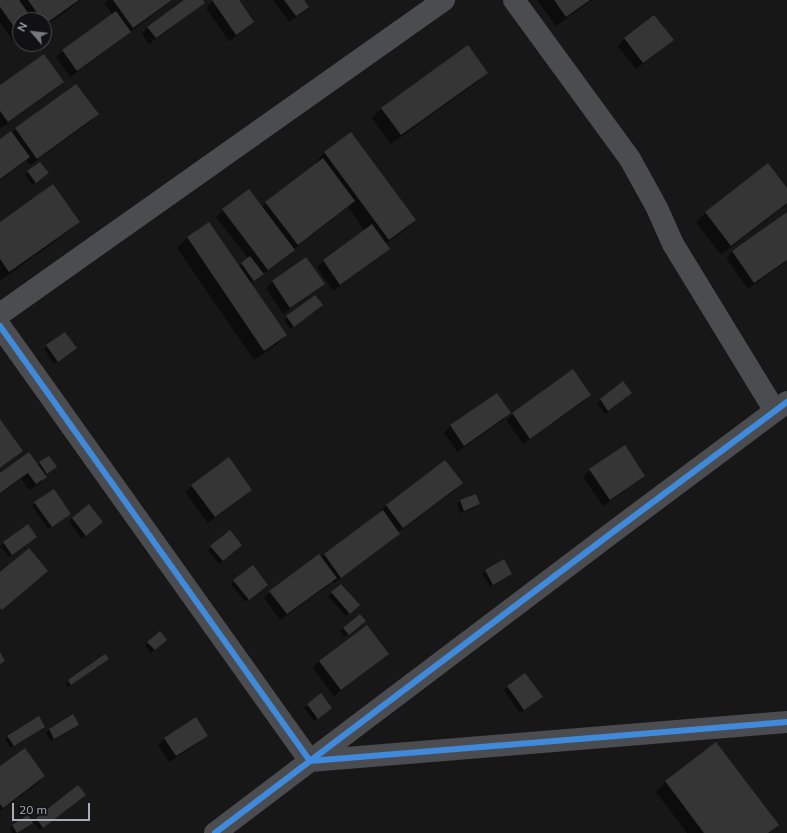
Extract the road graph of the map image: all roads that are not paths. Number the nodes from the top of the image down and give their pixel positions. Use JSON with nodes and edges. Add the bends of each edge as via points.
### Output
{"nodes":[{"id":1,"x":444,"y":0,"type":"edge"},
{"id":2,"x":514,"y":0,"type":"edge"},
{"id":3,"x":0,"y":314,"type":"edge"},
{"id":4,"x":0,"y":326,"type":"edge"},
{"id":5,"x":781,"y":406,"type":"edge"},
{"id":6,"x":787,"y":722,"type":"edge"},
{"id":7,"x":310,"y":761,"type":"junction"},
{"id":8,"x":215,"y":833,"type":"edge"}],
"edges":[{"from":1,"to":3,"type":"street"},
{"from":2,"to":5,"type":"street","via":[[630,159],[657,208],[672,244]]},
{"from":4,"to":7,"type":"street"},
{"from":5,"to":7,"type":"street"},
{"from":6,"to":7,"type":"street"},
{"from":7,"to":8,"type":"street"}]}
